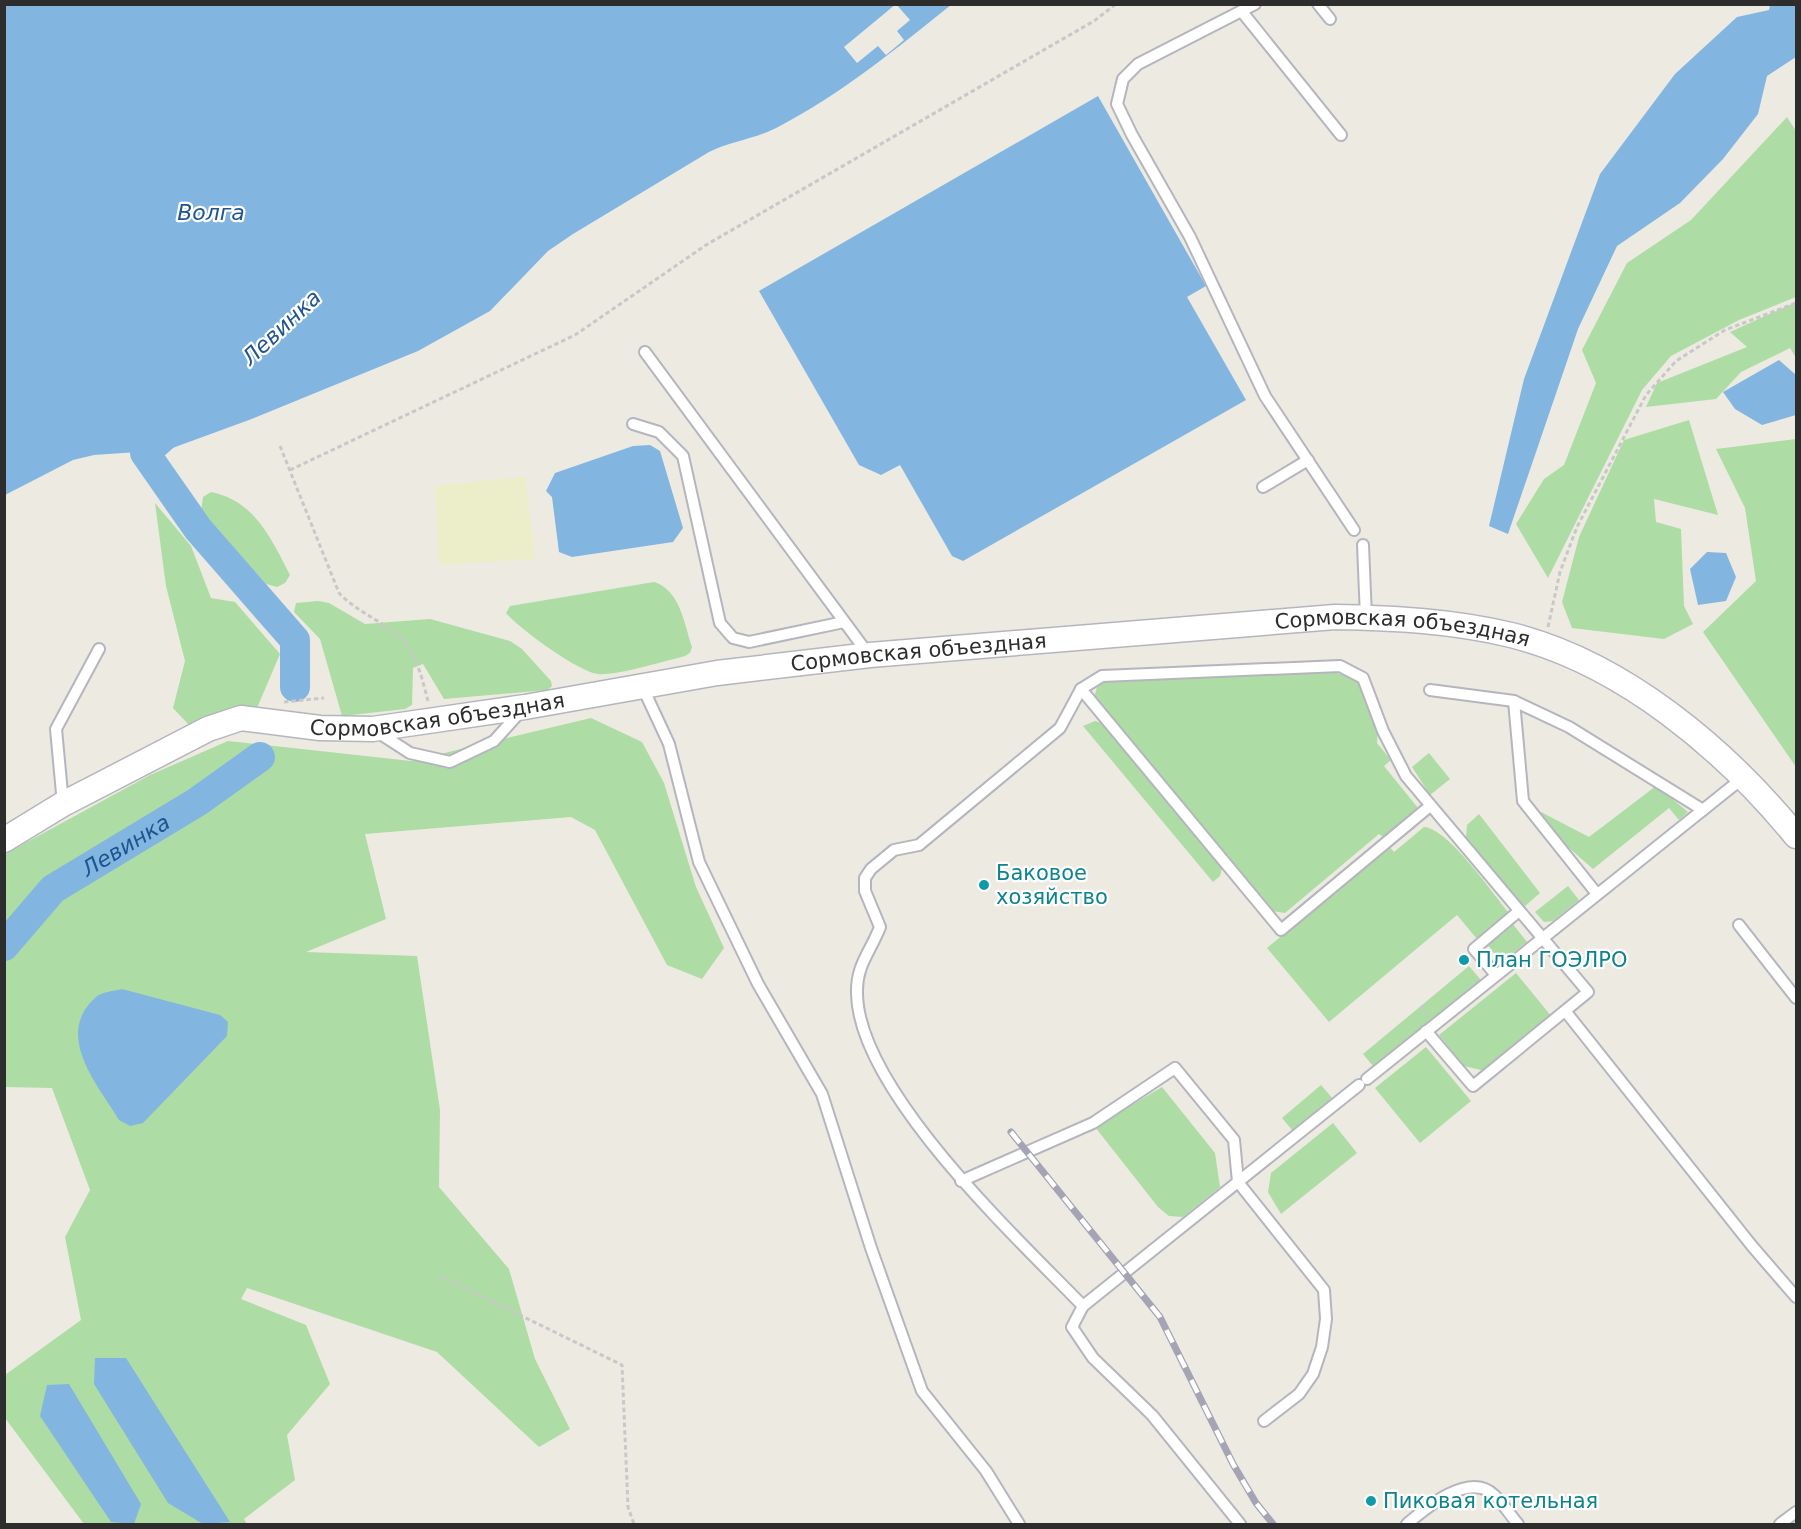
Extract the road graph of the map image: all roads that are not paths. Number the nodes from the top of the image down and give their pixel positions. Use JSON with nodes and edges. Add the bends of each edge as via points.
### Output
{"nodes":[{"id":1,"x":1255,"y":4,"type":"edge"},
{"id":2,"x":1317,"y":4,"type":"edge"},
{"id":3,"x":1243,"y":13,"type":"junction"},
{"id":4,"x":1330,"y":19,"type":"dead end"},
{"id":5,"x":1341,"y":135,"type":"dead end"},
{"id":6,"x":645,"y":352,"type":"dead end"},
{"id":7,"x":633,"y":424,"type":"dead end"},
{"id":8,"x":1308,"y":460,"type":"junction"},
{"id":9,"x":1263,"y":487,"type":"dead end"},
{"id":10,"x":1354,"y":530,"type":"dead end"},
{"id":11,"x":1363,"y":545,"type":"dead end"},
{"id":12,"x":1366,"y":617,"type":"junction"},
{"id":13,"x":844,"y":622,"type":"junction"},
{"id":14,"x":99,"y":650,"type":"dead end"},
{"id":15,"x":870,"y":655,"type":"junction"},
{"id":16,"x":642,"y":685,"type":"junction"},
{"id":17,"x":1081,"y":689,"type":"junction"},
{"id":18,"x":1430,"y":690,"type":"dead end"},
{"id":19,"x":1514,"y":701,"type":"junction"},
{"id":20,"x":525,"y":707,"type":"junction"},
{"id":21,"x":373,"y":729,"type":"junction"},
{"id":22,"x":1744,"y":777,"type":"junction"},
{"id":23,"x":63,"y":804,"type":"junction"},
{"id":24,"x":1430,"y":806,"type":"junction"},
{"id":25,"x":1703,"y":810,"type":"junction"},
{"id":26,"x":1797,"y":836,"type":"edge"},
{"id":27,"x":4,"y":840,"type":"edge"},
{"id":28,"x":1597,"y":894,"type":"junction"},
{"id":29,"x":1519,"y":911,"type":"junction"},
{"id":30,"x":1739,"y":925,"type":"dead end"},
{"id":31,"x":1542,"y":938,"type":"junction"},
{"id":32,"x":1496,"y":975,"type":"junction"},
{"id":33,"x":1797,"y":998,"type":"edge"},
{"id":34,"x":1566,"y":1012,"type":"junction"},
{"id":35,"x":1426,"y":1031,"type":"junction"},
{"id":36,"x":961,"y":1180,"type":"junction"},
{"id":37,"x":1238,"y":1182,"type":"junction"},
{"id":38,"x":1797,"y":1297,"type":"edge"},
{"id":39,"x":1083,"y":1306,"type":"junction"},
{"id":40,"x":1264,"y":1421,"type":"dead end"},
{"id":41,"x":1797,"y":1512,"type":"edge"},
{"id":42,"x":1019,"y":1524,"type":"edge"},
{"id":43,"x":1240,"y":1524,"type":"edge"},
{"id":44,"x":1407,"y":1524,"type":"edge"},
{"id":45,"x":1518,"y":1524,"type":"edge"},
{"id":46,"x":1780,"y":1524,"type":"edge"}],
"edges":[{"from":1,"to":3,"type":"lane"},
{"from":2,"to":4,"type":"lane"},
{"from":3,"to":5,"type":"lane"},
{"from":3,"to":8,"type":"lane","via":[[1138,64],[1123,79],[1117,104],[1190,237],[1265,396]]},
{"from":6,"to":13,"type":"lane"},
{"from":7,"to":13,"type":"lane","via":[[659,432],[683,456],[720,623],[733,638],[749,642]]},
{"from":8,"to":9,"type":"lane"},
{"from":8,"to":10,"type":"lane"},
{"from":11,"to":12,"type":"lane"},
{"from":12,"to":15,"type":"street","name":"Сормовская объездная","via":[[1335,616]]},
{"from":12,"to":22,"type":"street","name":"Сормовская объездная","via":[[1456,625],[1512,636],[1575,658],[1678,720]]},
{"from":13,"to":15,"type":"lane"},
{"from":14,"to":23,"type":"lane","via":[[56,729]]},
{"from":15,"to":16,"type":"street","name":"Сормовская объездная"},
{"from":16,"to":20,"type":"street","name":"Сормовская объездная"},
{"from":16,"to":42,"type":"lane","via":[[669,744],[699,862],[758,984],[822,1094],[922,1391],[986,1471]]},
{"from":17,"to":24,"type":"lane","via":[[1102,676],[1340,666],[1364,678],[1383,731],[1406,776]]},
{"from":17,"to":24,"type":"lane","via":[[1281,930]]},
{"from":17,"to":36,"type":"lane","via":[[1060,728],[919,845],[894,850],[865,878],[865,891],[880,927],[860,965],[857,994],[861,1022],[872,1052],[903,1103]]},
{"from":18,"to":19,"type":"lane"},
{"from":19,"to":25,"type":"lane","via":[[1569,727]]},
{"from":19,"to":28,"type":"lane","via":[[1523,801]]},
{"from":20,"to":21,"type":"street","name":"Сормовская объездная"},
{"from":20,"to":21,"type":"lane","via":[[494,741],[450,762],[410,753]]},
{"from":21,"to":23,"type":"street","name":"Сормовская объездная","via":[[320,728],[241,718],[208,729]]},
{"from":22,"to":25,"type":"lane"},
{"from":22,"to":26,"type":"street","name":"Сормовская объездная"},
{"from":23,"to":27,"type":"street","name":"Сормовская объездная"},
{"from":24,"to":29,"type":"lane"},
{"from":25,"to":28,"type":"lane"},
{"from":28,"to":31,"type":"lane"},
{"from":29,"to":31,"type":"lane"},
{"from":29,"to":32,"type":"lane","via":[[1474,949]]},
{"from":30,"to":33,"type":"lane"},
{"from":31,"to":32,"type":"lane"},
{"from":31,"to":34,"type":"lane","via":[[1587,992]]},
{"from":32,"to":35,"type":"lane"},
{"from":34,"to":35,"type":"lane","via":[[1473,1086]]},
{"from":34,"to":38,"type":"lane"},
{"from":35,"to":37,"type":"lane"},
{"from":36,"to":37,"type":"lane","via":[[1093,1123],[1175,1068],[1234,1140]]},
{"from":36,"to":39,"type":"lane"},
{"from":37,"to":39,"type":"lane"},
{"from":37,"to":40,"type":"lane","via":[[1324,1290],[1326,1319],[1313,1374],[1299,1394]]},
{"from":39,"to":43,"type":"lane","via":[[1072,1327],[1093,1358],[1152,1414]]},
{"from":41,"to":46,"type":"lane"},
{"from":44,"to":45,"type":"lane","via":[[1438,1498],[1481,1488],[1493,1494]]}]}
